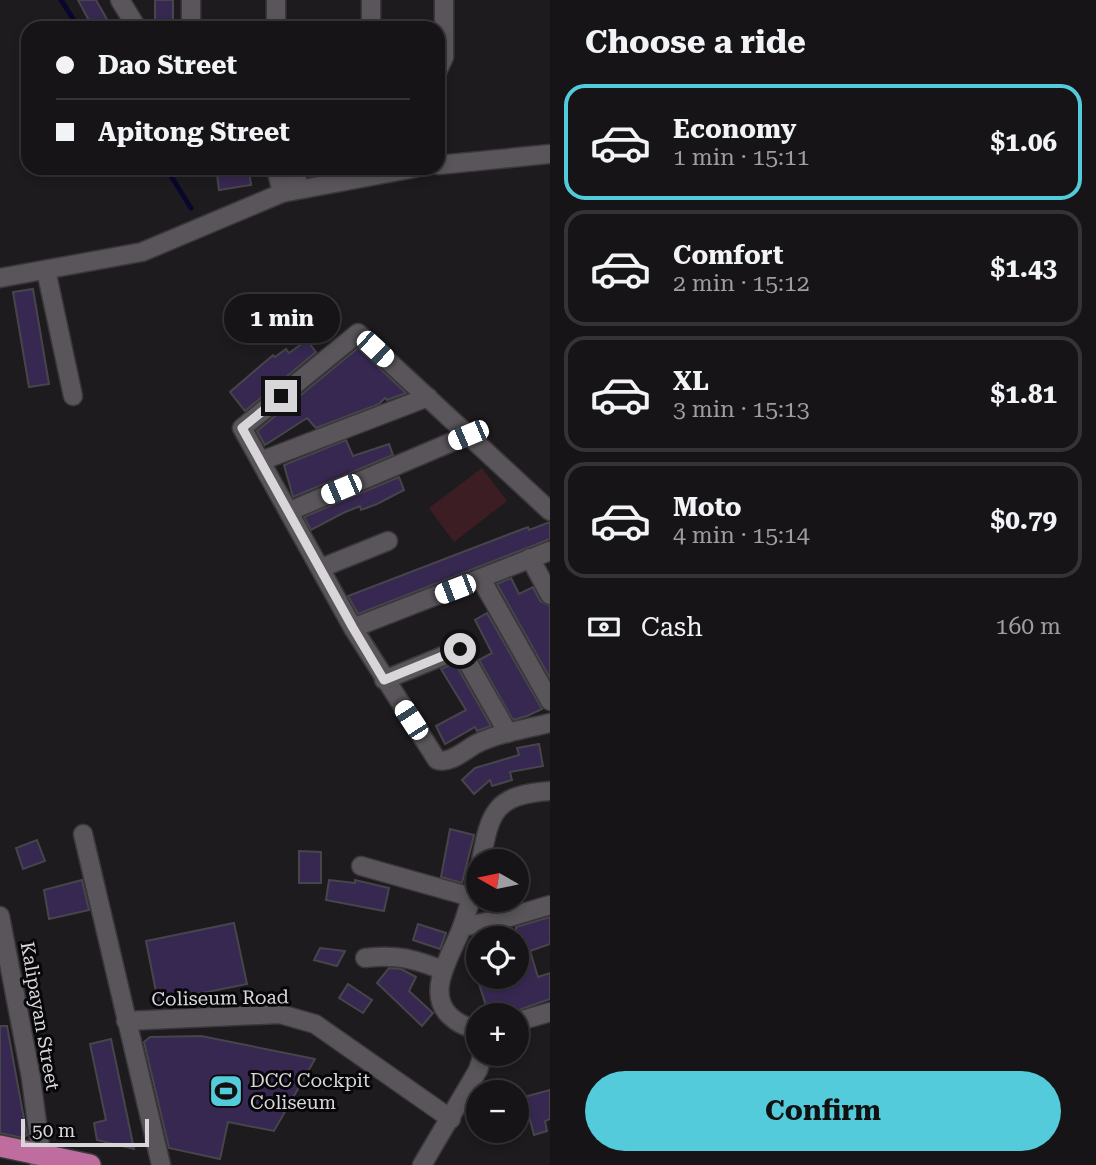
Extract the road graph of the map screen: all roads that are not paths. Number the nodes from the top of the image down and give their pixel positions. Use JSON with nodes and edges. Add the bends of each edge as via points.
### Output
{"nodes":[{"id":1,"x":120,"y":0,"type":"edge"},
{"id":2,"x":191,"y":0,"type":"edge"},
{"id":3,"x":276,"y":0,"type":"edge"},
{"id":4,"x":371,"y":0,"type":"edge"},
{"id":5,"x":443,"y":0,"type":"edge"},
{"id":6,"x":133,"y":21,"type":"edge"},
{"id":7,"x":191,"y":21,"type":"edge"},
{"id":8,"x":276,"y":21,"type":"edge"},
{"id":9,"x":371,"y":21,"type":"edge"},
{"id":10,"x":443,"y":21,"type":"edge"},
{"id":11,"x":550,"y":154,"type":"edge"},
{"id":12,"x":445,"y":164,"type":"edge"},
{"id":13,"x":280,"y":175,"type":"edge"},
{"id":14,"x":293,"y":175,"type":"edge"},
{"id":15,"x":377,"y":175,"type":"edge"},
{"id":16,"x":290,"y":191,"type":"junction"},
{"id":17,"x":46,"y":270,"type":"junction"},
{"id":18,"x":0,"y":278,"type":"edge"},
{"id":19,"x":73,"y":396,"type":"dead end"},
{"id":20,"x":428,"y":397,"type":"junction"},
{"id":21,"x":468,"y":435,"type":"junction"},
{"id":22,"x":261,"y":461,"type":"junction"},
{"id":23,"x":290,"y":511,"type":"junction"},
{"id":24,"x":550,"y":511,"type":"edge"},
{"id":25,"x":388,"y":541,"type":"dead end"},
{"id":26,"x":550,"y":551,"type":"edge"},
{"id":27,"x":530,"y":558,"type":"junction"},
{"id":28,"x":321,"y":568,"type":"junction"},
{"id":29,"x":481,"y":579,"type":"junction"},
{"id":30,"x":550,"y":595,"type":"edge"},
{"id":31,"x":353,"y":628,"type":"junction"},
{"id":32,"x":384,"y":680,"type":"junction"},
{"id":33,"x":550,"y":701,"type":"edge"},
{"id":34,"x":550,"y":723,"type":"edge"},
{"id":35,"x":508,"y":733,"type":"junction"},
{"id":36,"x":550,"y":791,"type":"edge"},
{"id":37,"x":83,"y":834,"type":"dead end"},
{"id":38,"x":483,"y":849,"type":"edge"},
{"id":39,"x":361,"y":866,"type":"dead end"},
{"id":40,"x":466,"y":896,"type":"edge"},
{"id":41,"x":550,"y":905,"type":"edge"},
{"id":42,"x":467,"y":912,"type":"edge"},
{"id":43,"x":0,"y":916,"type":"edge"},
{"id":44,"x":463,"y":927,"type":"junction"},
{"id":45,"x":365,"y":958,"type":"dead end"},
{"id":46,"x":443,"y":970,"type":"junction"},
{"id":47,"x":550,"y":1012,"type":"edge"},
{"id":48,"x":529,"y":1018,"type":"edge"},
{"id":49,"x":126,"y":1021,"type":"junction"},
{"id":50,"x":466,"y":1025,"type":"edge"},
{"id":51,"x":479,"y":1066,"type":"edge"},
{"id":52,"x":451,"y":1119,"type":"junction"},
{"id":53,"x":0,"y":1146,"type":"edge"},
{"id":54,"x":39,"y":1160,"type":"edge"},
{"id":55,"x":90,"y":1165,"type":"edge"},
{"id":56,"x":161,"y":1165,"type":"edge"},
{"id":57,"x":422,"y":1165,"type":"edge"}],
"edges":[{"from":1,"to":6,"type":"street"},
{"from":2,"to":7,"type":"street"},
{"from":3,"to":8,"type":"street"},
{"from":4,"to":9,"type":"street"},
{"from":5,"to":10,"type":"street"},
{"from":11,"to":12,"type":"street"},
{"from":13,"to":16,"type":"street"},
{"from":14,"to":16,"type":"street"},
{"from":15,"to":16,"type":"street"},
{"from":16,"to":17,"type":"street","via":[[142,251]]},
{"from":17,"to":18,"type":"street"},
{"from":17,"to":19,"type":"street"},
{"from":20,"to":21,"type":"street"},
{"from":20,"to":22,"type":"street"},
{"from":20,"to":22,"type":"street","via":[[358,332],[242,428]]},
{"from":21,"to":23,"type":"street"},
{"from":21,"to":24,"type":"street"},
{"from":22,"to":23,"type":"street"},
{"from":23,"to":28,"type":"street"},
{"from":25,"to":28,"type":"street"},
{"from":26,"to":27,"type":"street"},
{"from":27,"to":29,"type":"street"},
{"from":27,"to":30,"type":"street"},
{"from":28,"to":31,"type":"street"},
{"from":29,"to":31,"type":"street"},
{"from":29,"to":33,"type":"street"},
{"from":31,"to":32,"type":"street"},
{"from":32,"to":35,"type":"street","via":[[436,760],[449,760]]},
{"from":32,"to":35,"type":"street","via":[[460,649]]},
{"from":34,"to":35,"type":"street"},
{"from":36,"to":38,"type":"street","via":[[512,799],[495,810]]},
{"from":37,"to":49,"type":"street"},
{"from":39,"to":40,"type":"street"},
{"from":41,"to":44,"type":"street"},
{"from":42,"to":44,"type":"street"},
{"from":43,"to":54,"type":"street","name":"Kalipayan Street","via":[[31,1078]]},
{"from":44,"to":46,"type":"street"},
{"from":45,"to":46,"type":"street","via":[[406,957]]},
{"from":46,"to":50,"type":"street","via":[[440,994],[445,1011]]},
{"from":47,"to":48,"type":"street"},
{"from":49,"to":52,"type":"street","name":"Coliseum Road","via":[[297,1017],[315,1024]]},
{"from":49,"to":56,"type":"street"},
{"from":51,"to":52,"type":"street"},
{"from":52,"to":57,"type":"street"},
{"from":53,"to":54,"type":"highway"},
{"from":54,"to":55,"type":"highway"}]}
